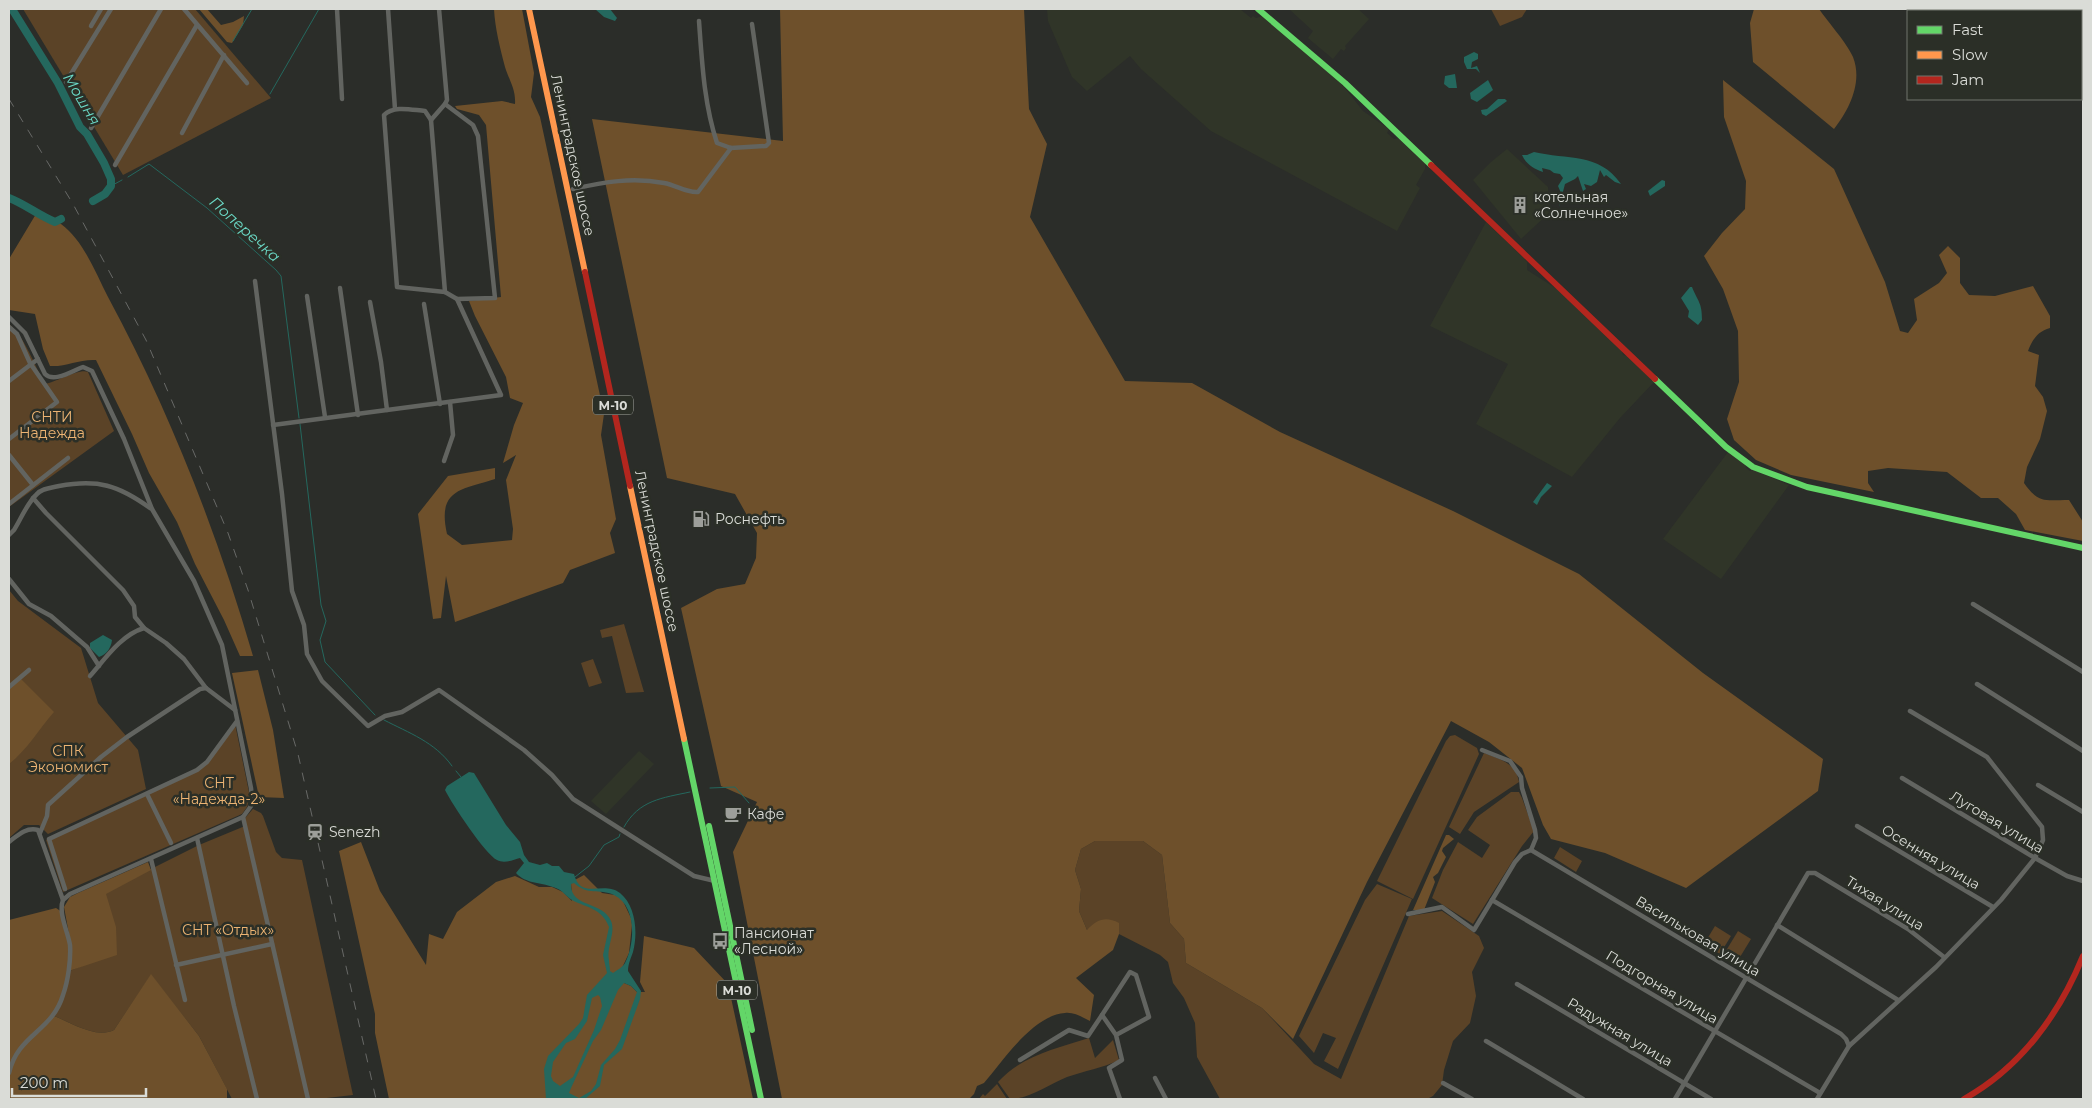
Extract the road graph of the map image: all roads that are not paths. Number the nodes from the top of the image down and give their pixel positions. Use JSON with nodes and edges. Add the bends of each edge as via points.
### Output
{"nodes":[{"id":1,"x":101,"y":9,"type":"edge"},
{"id":2,"x":111,"y":9,"type":"edge"},
{"id":3,"x":161,"y":9,"type":"edge"},
{"id":4,"x":184,"y":9,"type":"edge"},
{"id":5,"x":337,"y":9,"type":"edge"},
{"id":6,"x":388,"y":9,"type":"edge"},
{"id":7,"x":439,"y":9,"type":"edge"},
{"id":8,"x":529,"y":9,"type":"edge"},
{"id":9,"x":535,"y":9,"type":"edge"},
{"id":10,"x":1258,"y":9,"type":"edge"},
{"id":11,"x":698,"y":21,"type":"dead end"},
{"id":12,"x":752,"y":24,"type":"dead end"},
{"id":13,"x":197,"y":25,"type":"junction"},
{"id":14,"x":91,"y":26,"type":"dead end"},
{"id":15,"x":224,"y":55,"type":"junction"},
{"id":16,"x":66,"y":82,"type":"dead end"},
{"id":17,"x":247,"y":83,"type":"dead end"},
{"id":18,"x":342,"y":99,"type":"dead end"},
{"id":19,"x":445,"y":104,"type":"junction"},
{"id":20,"x":395,"y":109,"type":"junction"},
{"id":21,"x":431,"y":120,"type":"junction"},
{"id":22,"x":91,"y":128,"type":"dead end"},
{"id":23,"x":182,"y":134,"type":"dead end"},
{"id":24,"x":731,"y":148,"type":"junction"},
{"id":25,"x":115,"y":165,"type":"dead end"},
{"id":26,"x":574,"y":189,"type":"junction"},
{"id":27,"x":254,"y":281,"type":"dead end"},
{"id":28,"x":340,"y":288,"type":"dead end"},
{"id":29,"x":445,"y":292,"type":"junction"},
{"id":30,"x":307,"y":296,"type":"dead end"},
{"id":31,"x":457,"y":299,"type":"junction"},
{"id":32,"x":370,"y":302,"type":"dead end"},
{"id":33,"x":424,"y":304,"type":"dead end"},
{"id":34,"x":9,"y":317,"type":"edge"},
{"id":35,"x":9,"y":327,"type":"edge"},
{"id":36,"x":38,"y":359,"type":"junction"},
{"id":37,"x":30,"y":363,"type":"junction"},
{"id":38,"x":9,"y":381,"type":"edge"},
{"id":39,"x":450,"y":402,"type":"junction"},
{"id":40,"x":440,"y":404,"type":"junction"},
{"id":41,"x":387,"y":410,"type":"junction"},
{"id":42,"x":358,"y":415,"type":"junction"},
{"id":43,"x":325,"y":417,"type":"junction"},
{"id":44,"x":273,"y":425,"type":"junction"},
{"id":45,"x":9,"y":439,"type":"edge"},
{"id":46,"x":9,"y":455,"type":"edge"},
{"id":47,"x":68,"y":458,"type":"dead end"},
{"id":48,"x":444,"y":461,"type":"dead end"},
{"id":49,"x":32,"y":485,"type":"junction"},
{"id":50,"x":33,"y":498,"type":"junction"},
{"id":51,"x":9,"y":504,"type":"edge"},
{"id":52,"x":152,"y":509,"type":"junction"},
{"id":53,"x":9,"y":535,"type":"edge"},
{"id":54,"x":2083,"y":548,"type":"edge"},
{"id":55,"x":9,"y":579,"type":"edge"},
{"id":56,"x":1973,"y":604,"type":"dead end"},
{"id":57,"x":144,"y":628,"type":"junction"},
{"id":58,"x":98,"y":666,"type":"junction"},
{"id":59,"x":29,"y":670,"type":"dead end"},
{"id":60,"x":2083,"y":672,"type":"edge"},
{"id":61,"x":90,"y":676,"type":"dead end"},
{"id":62,"x":1977,"y":684,"type":"dead end"},
{"id":63,"x":9,"y":687,"type":"edge"},
{"id":64,"x":206,"y":688,"type":"junction"},
{"id":65,"x":235,"y":710,"type":"junction"},
{"id":66,"x":1910,"y":711,"type":"dead end"},
{"id":67,"x":237,"y":721,"type":"junction"},
{"id":68,"x":1482,"y":750,"type":"dead end"},
{"id":69,"x":2083,"y":751,"type":"edge"},
{"id":70,"x":1902,"y":778,"type":"dead end"},
{"id":71,"x":2038,"y":785,"type":"dead end"},
{"id":72,"x":147,"y":794,"type":"junction"},
{"id":73,"x":2083,"y":812,"type":"edge"},
{"id":74,"x":243,"y":817,"type":"junction"},
{"id":75,"x":1857,"y":826,"type":"dead end"},
{"id":76,"x":40,"y":833,"type":"junction"},
{"id":77,"x":197,"y":838,"type":"junction"},
{"id":78,"x":9,"y":842,"type":"edge"},
{"id":79,"x":171,"y":842,"type":"dead end"},
{"id":80,"x":1532,"y":850,"type":"junction"},
{"id":81,"x":2035,"y":858,"type":"junction"},
{"id":82,"x":151,"y":859,"type":"junction"},
{"id":83,"x":714,"y":881,"type":"junction"},
{"id":84,"x":2083,"y":881,"type":"edge"},
{"id":85,"x":721,"y":882,"type":"junction"},
{"id":86,"x":65,"y":889,"type":"dead end"},
{"id":87,"x":63,"y":900,"type":"junction"},
{"id":88,"x":1492,"y":900,"type":"junction"},
{"id":89,"x":1993,"y":907,"type":"junction"},
{"id":90,"x":1408,"y":914,"type":"dead end"},
{"id":91,"x":1777,"y":925,"type":"junction"},
{"id":92,"x":272,"y":944,"type":"junction"},
{"id":93,"x":224,"y":956,"type":"junction"},
{"id":94,"x":2083,"y":956,"type":"edge"},
{"id":95,"x":1944,"y":957,"type":"junction"},
{"id":96,"x":176,"y":965,"type":"junction"},
{"id":97,"x":1746,"y":978,"type":"junction"},
{"id":98,"x":1517,"y":984,"type":"dead end"},
{"id":99,"x":185,"y":1000,"type":"dead end"},
{"id":100,"x":1898,"y":1000,"type":"junction"},
{"id":101,"x":1102,"y":1015,"type":"junction"},
{"id":102,"x":1715,"y":1031,"type":"junction"},
{"id":103,"x":1116,"y":1035,"type":"junction"},
{"id":104,"x":1486,"y":1041,"type":"dead end"},
{"id":105,"x":1848,"y":1046,"type":"junction"},
{"id":106,"x":1020,"y":1060,"type":"dead end"},
{"id":107,"x":9,"y":1072,"type":"edge"},
{"id":108,"x":1155,"y":1078,"type":"dead end"},
{"id":109,"x":1443,"y":1083,"type":"dead end"},
{"id":110,"x":1684,"y":1084,"type":"junction"},
{"id":111,"x":1820,"y":1093,"type":"junction"},
{"id":112,"x":257,"y":1099,"type":"edge"},
{"id":113,"x":308,"y":1099,"type":"edge"},
{"id":114,"x":760,"y":1099,"type":"edge"},
{"id":115,"x":766,"y":1099,"type":"edge"},
{"id":116,"x":1120,"y":1099,"type":"edge"},
{"id":117,"x":1166,"y":1099,"type":"edge"},
{"id":118,"x":1472,"y":1099,"type":"edge"},
{"id":119,"x":1583,"y":1099,"type":"edge"},
{"id":120,"x":1675,"y":1099,"type":"edge"},
{"id":121,"x":1711,"y":1099,"type":"edge"},
{"id":122,"x":1817,"y":1099,"type":"edge"},
{"id":123,"x":1964,"y":1099,"type":"edge"}],
"edges":[{"from":1,"to":14,"type":"street"},
{"from":2,"to":16,"type":"street"},
{"from":3,"to":22,"type":"street"},
{"from":4,"to":13,"type":"street"},
{"from":5,"to":18,"type":"street"},
{"from":6,"to":20,"type":"street"},
{"from":7,"to":19,"type":"street"},
{"from":8,"to":83,"type":"main road","name":"Ленинградское шоссе","number":"М-10"},
{"from":9,"to":26,"type":"main road","name":"Ленинградское шоссе","number":"М-10"},
{"from":10,"to":54,"type":"main road","via":[[1345,83],[1726,447],[1753,467],[1807,487]]},
{"from":11,"to":24,"type":"street","via":[[712,129],[717,143]]},
{"from":12,"to":24,"type":"street","via":[[769,143],[766,146]]},
{"from":13,"to":15,"type":"street"},
{"from":13,"to":25,"type":"street"},
{"from":15,"to":17,"type":"street"},
{"from":15,"to":23,"type":"street"},
{"from":19,"to":21,"type":"street"},
{"from":19,"to":31,"type":"street","via":[[473,125],[478,136],[495,298]]},
{"from":20,"to":21,"type":"street","via":[[425,111]]},
{"from":20,"to":29,"type":"street","via":[[384,115],[397,286]]},
{"from":21,"to":29,"type":"street"},
{"from":24,"to":26,"type":"street","via":[[698,192],[666,184],[625,180]]},
{"from":26,"to":85,"type":"main road","name":"Ленинградское шоссе","number":"М-10"},
{"from":27,"to":44,"type":"street"},
{"from":28,"to":42,"type":"street"},
{"from":29,"to":31,"type":"street"},
{"from":30,"to":43,"type":"street"},
{"from":31,"to":39,"type":"street","via":[[501,396]]},
{"from":32,"to":41,"type":"street"},
{"from":33,"to":40,"type":"street"},
{"from":34,"to":36,"type":"street","via":[[25,333]]},
{"from":35,"to":37,"type":"street","via":[[21,342]]},
{"from":36,"to":37,"type":"street"},
{"from":36,"to":52,"type":"street","via":[[49,378],[83,367],[92,371]]},
{"from":37,"to":38,"type":"street"},
{"from":37,"to":45,"type":"street","via":[[57,402]]},
{"from":39,"to":40,"type":"street"},
{"from":39,"to":48,"type":"street","via":[[453,435]]},
{"from":40,"to":41,"type":"street"},
{"from":41,"to":42,"type":"street"},
{"from":42,"to":43,"type":"street"},
{"from":43,"to":44,"type":"street"},
{"from":44,"to":83,"type":"street","via":[[292,591],[304,625],[308,654],[322,682],[368,726],[385,716],[402,712],[439,690],[524,750],[552,774],[573,799],[694,876]]},
{"from":46,"to":49,"type":"street"},
{"from":47,"to":49,"type":"street"},
{"from":49,"to":51,"type":"street"},
{"from":50,"to":52,"type":"street","via":[[41,490],[97,483],[124,491]]},
{"from":50,"to":53,"type":"street"},
{"from":50,"to":57,"type":"street","via":[[124,590],[134,606],[135,617]]},
{"from":52,"to":65,"type":"street","via":[[194,581],[219,638]]},
{"from":55,"to":58,"type":"street","via":[[28,604],[51,616],[88,647]]},
{"from":56,"to":60,"type":"street"},
{"from":57,"to":58,"type":"street","via":[[123,640]]},
{"from":57,"to":64,"type":"street","via":[[178,654]]},
{"from":58,"to":61,"type":"street"},
{"from":59,"to":63,"type":"street"},
{"from":62,"to":69,"type":"street"},
{"from":64,"to":65,"type":"street"},
{"from":64,"to":76,"type":"street","via":[[180,702],[101,757],[48,805]]},
{"from":65,"to":67,"type":"street"},
{"from":66,"to":81,"type":"street","via":[[1993,763],[2042,827],[2043,840]]},
{"from":67,"to":72,"type":"street","via":[[207,762]]},
{"from":67,"to":74,"type":"street","via":[[252,800]]},
{"from":68,"to":80,"type":"street","via":[[1510,761],[1521,777],[1535,830]]},
{"from":70,"to":81,"type":"street","name":"Луговая улица"},
{"from":71,"to":73,"type":"street"},
{"from":72,"to":79,"type":"street"},
{"from":72,"to":86,"type":"street","via":[[49,839]]},
{"from":74,"to":77,"type":"street"},
{"from":74,"to":92,"type":"street"},
{"from":75,"to":89,"type":"street","name":"Осенняя улица"},
{"from":76,"to":78,"type":"street","via":[[34,829],[27,830]]},
{"from":76,"to":87,"type":"street"},
{"from":77,"to":82,"type":"street"},
{"from":77,"to":93,"type":"street"},
{"from":80,"to":88,"type":"street","via":[[1518,858]]},
{"from":80,"to":97,"type":"street","name":"Васильковая улица"},
{"from":81,"to":84,"type":"street","name":"Луговая улица"},
{"from":81,"to":89,"type":"street"},
{"from":82,"to":87,"type":"street"},
{"from":82,"to":96,"type":"street"},
{"from":83,"to":85,"type":"street"},
{"from":83,"to":114,"type":"main road","name":"Ленинградское шоссе","number":"М-10"},
{"from":85,"to":115,"type":"main road","name":"Ленинградское шоссе","number":"М-10"},
{"from":87,"to":107,"type":"street","via":[[62,912],[70,947],[64,994],[54,1016],[16,1052]]},
{"from":88,"to":90,"type":"street","via":[[1474,930],[1442,907]]},
{"from":88,"to":102,"type":"street","name":"Подгорная улица"},
{"from":89,"to":95,"type":"street"},
{"from":91,"to":95,"type":"street","name":"Тихая улица","via":[[1806,875],[1811,872],[1901,924]]},
{"from":91,"to":97,"type":"street"},
{"from":91,"to":100,"type":"street"},
{"from":92,"to":93,"type":"street"},
{"from":92,"to":113,"type":"street"},
{"from":93,"to":96,"type":"street"},
{"from":93,"to":112,"type":"street"},
{"from":94,"to":123,"type":"main road","via":[[2066,995],[2041,1030],[1995,1081]]},
{"from":95,"to":100,"type":"street"},
{"from":96,"to":99,"type":"street"},
{"from":97,"to":102,"type":"street"},
{"from":97,"to":105,"type":"street","name":"Васильковая улица","via":[[1840,1034]]},
{"from":98,"to":110,"type":"street","name":"Радужная улица"},
{"from":100,"to":105,"type":"street"},
{"from":101,"to":103,"type":"street"},
{"from":101,"to":103,"type":"street","via":[[1130,972],[1136,975],[1149,1017]]},
{"from":101,"to":106,"type":"street","via":[[1088,1036],[1069,1030]]},
{"from":102,"to":110,"type":"street"},
{"from":102,"to":111,"type":"street","name":"Подгорная улица"},
{"from":103,"to":116,"type":"street","via":[[1122,1060],[1109,1068]]},
{"from":104,"to":119,"type":"street"},
{"from":105,"to":111,"type":"street"},
{"from":108,"to":117,"type":"street"},
{"from":109,"to":118,"type":"street"},
{"from":110,"to":120,"type":"street"},
{"from":110,"to":121,"type":"street","name":"Радужная улица"},
{"from":111,"to":122,"type":"street"}]}
